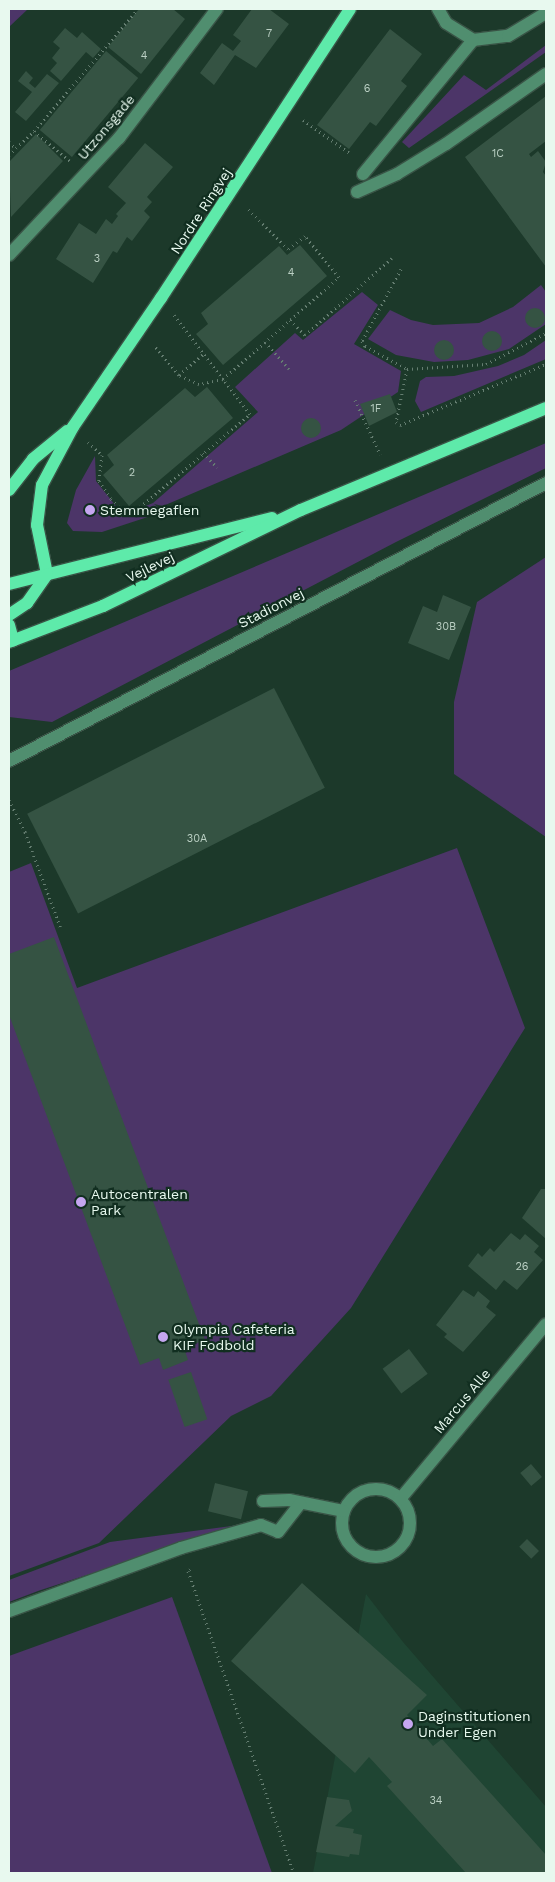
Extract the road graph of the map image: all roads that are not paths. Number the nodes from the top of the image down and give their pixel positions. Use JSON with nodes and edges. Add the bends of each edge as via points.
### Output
{"nodes":[{"id":1,"x":217,"y":9,"type":"edge"},
{"id":2,"x":350,"y":9,"type":"edge"},
{"id":3,"x":438,"y":9,"type":"edge"},
{"id":4,"x":546,"y":13,"type":"edge"},
{"id":5,"x":473,"y":40,"type":"junction"},
{"id":6,"x":546,"y":74,"type":"edge"},
{"id":7,"x":363,"y":174,"type":"dead end"},
{"id":8,"x":357,"y":192,"type":"dead end"},
{"id":9,"x":9,"y":255,"type":"edge"},
{"id":10,"x":546,"y":408,"type":"edge"},
{"id":11,"x":73,"y":426,"type":"junction"},
{"id":12,"x":546,"y":483,"type":"edge"},
{"id":13,"x":9,"y":490,"type":"edge"},
{"id":14,"x":301,"y":510,"type":"junction"},
{"id":15,"x":47,"y":574,"type":"junction"},
{"id":16,"x":9,"y":584,"type":"edge"},
{"id":17,"x":9,"y":615,"type":"edge"},
{"id":18,"x":9,"y":625,"type":"edge"},
{"id":19,"x":11,"y":641,"type":"edge"},
{"id":20,"x":9,"y":761,"type":"edge"},
{"id":21,"x":546,"y":1324,"type":"edge"},
{"id":22,"x":401,"y":1498,"type":"junction"},
{"id":23,"x":263,"y":1501,"type":"dead end"},
{"id":24,"x":300,"y":1504,"type":"junction"},
{"id":25,"x":343,"y":1512,"type":"junction"},
{"id":26,"x":9,"y":1611,"type":"edge"}],
"edges":[{"from":1,"to":9,"type":"street","name":"Utzonsgade","via":[[120,138]]},
{"from":2,"to":11,"type":"main road","name":"Nordre Ringvej","via":[[141,329]]},
{"from":3,"to":5,"type":"street","via":[[446,23]]},
{"from":4,"to":5,"type":"street","via":[[508,36]]},
{"from":5,"to":7,"type":"street"},
{"from":6,"to":8,"type":"street","via":[[446,144],[397,174]]},
{"from":10,"to":14,"type":"main road","name":"Vejlevej"},
{"from":11,"to":13,"type":"main road","name":"Nordre Ringvej","via":[[32,459]]},
{"from":11,"to":15,"type":"main road","name":"Nordre Ringvej","via":[[42,485],[38,526]]},
{"from":12,"to":20,"type":"street","name":"Stadionvej"},
{"from":14,"to":15,"type":"main road","name":"Vejlevej"},
{"from":14,"to":19,"type":"main road","name":"Vejlevej","via":[[103,606]]},
{"from":15,"to":16,"type":"main road","name":"Vejlevej"},
{"from":15,"to":17,"type":"main road","via":[[27,603]]},
{"from":18,"to":19,"type":"main road"},
{"from":21,"to":22,"type":"street","name":"Marcus Alle"},
{"from":22,"to":25,"type":"street","via":[[386,1489],[368,1489],[353,1497]]},
{"from":22,"to":25,"type":"street","via":[[410,1514],[410,1533],[400,1549],[384,1557],[366,1556],[350,1546],[342,1530]]},
{"from":23,"to":24,"type":"street","via":[[289,1500]]},
{"from":24,"to":25,"type":"street"},
{"from":24,"to":26,"type":"street","via":[[278,1532],[261,1525],[199,1543]]}]}
